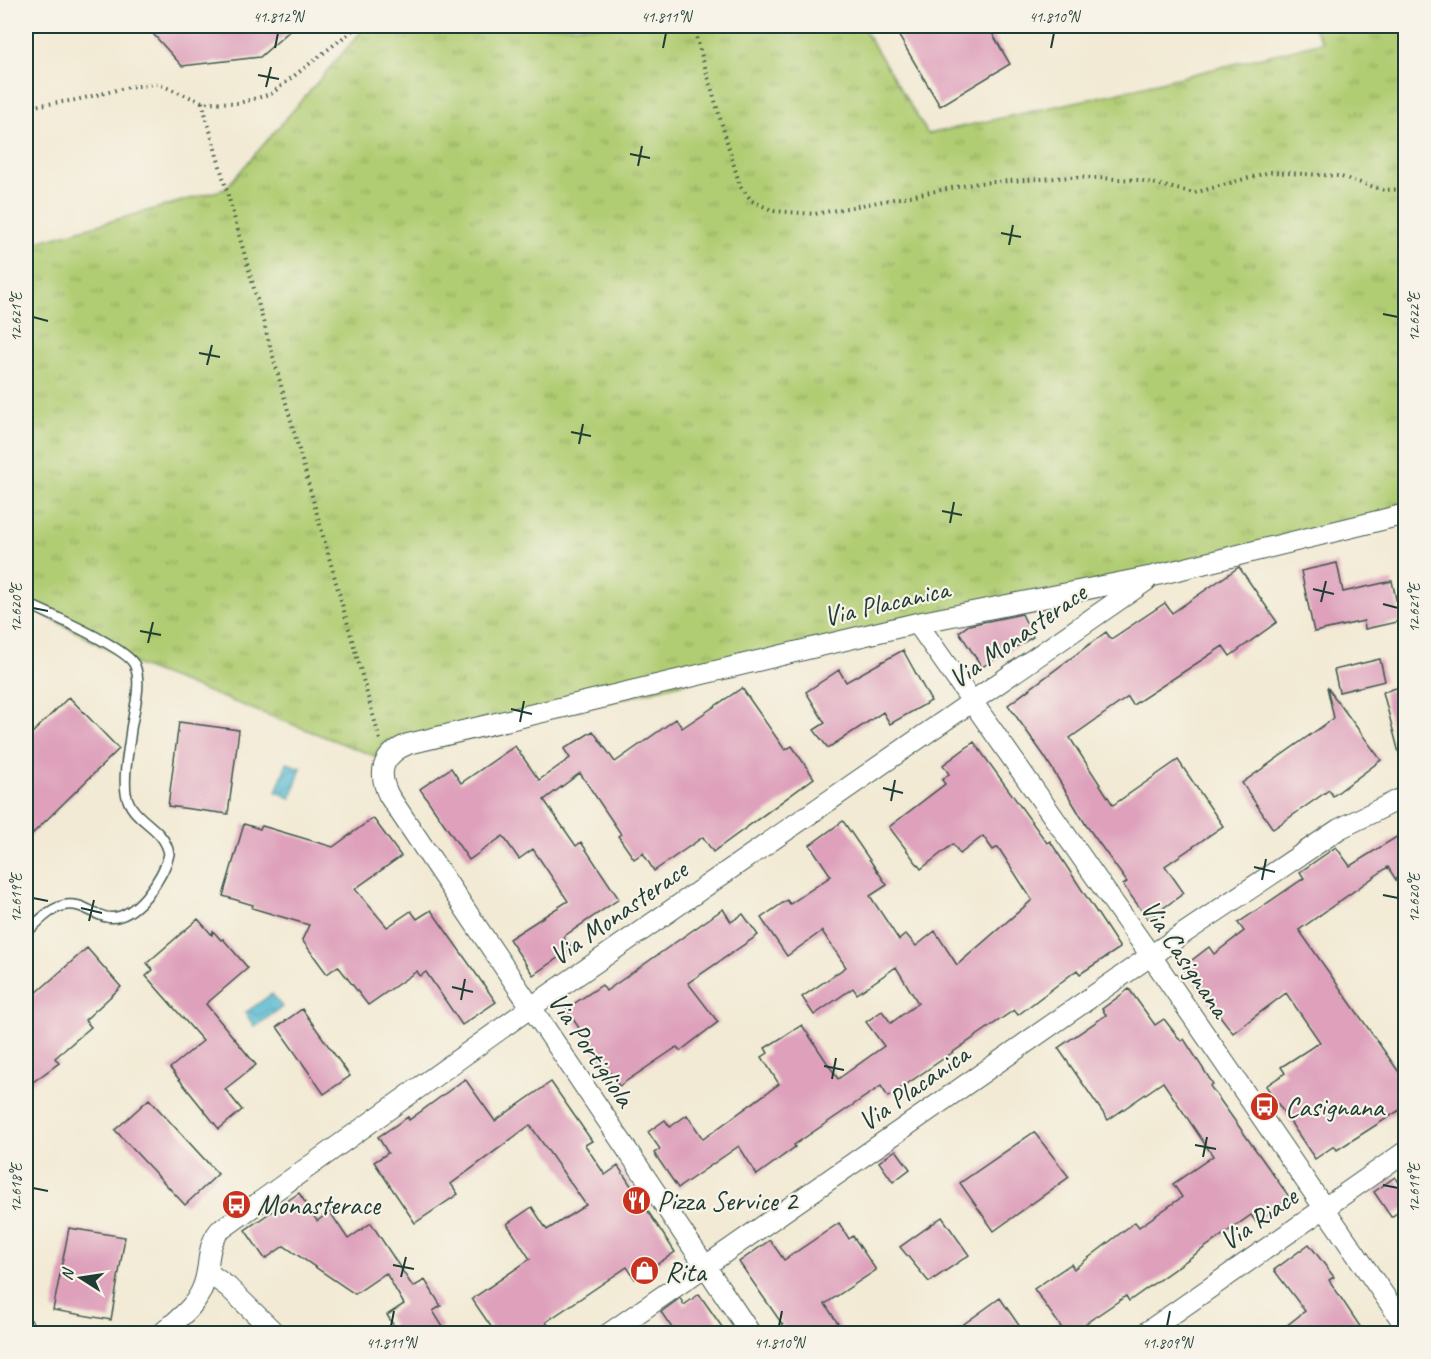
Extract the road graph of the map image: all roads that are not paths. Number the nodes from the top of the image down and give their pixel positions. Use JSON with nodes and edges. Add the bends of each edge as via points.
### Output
{"nodes":[{"id":1,"x":1406,"y":513,"type":"edge"},
{"id":2,"x":1153,"y":576,"type":"junction"},
{"id":3,"x":26,"y":603,"type":"edge"},
{"id":4,"x":917,"y":623,"type":"junction"},
{"id":5,"x":973,"y":700,"type":"junction"},
{"id":6,"x":385,"y":760,"type":"joint"},
{"id":7,"x":1406,"y":796,"type":"edge"},
{"id":8,"x":26,"y":933,"type":"edge"},
{"id":9,"x":1151,"y":956,"type":"junction"},
{"id":10,"x":530,"y":1008,"type":"junction"},
{"id":11,"x":1406,"y":1151,"type":"edge"},
{"id":12,"x":26,"y":1199,"type":"edge"},
{"id":13,"x":1322,"y":1208,"type":"junction"},
{"id":14,"x":26,"y":1230,"type":"edge"},
{"id":15,"x":705,"y":1267,"type":"junction"},
{"id":16,"x":207,"y":1272,"type":"junction"},
{"id":17,"x":26,"y":1322,"type":"edge"},
{"id":18,"x":1406,"y":1327,"type":"edge"},
{"id":19,"x":34,"y":1334,"type":"edge"},
{"id":20,"x":161,"y":1334,"type":"edge"},
{"id":21,"x":276,"y":1334,"type":"edge"},
{"id":22,"x":608,"y":1334,"type":"edge"},
{"id":23,"x":751,"y":1334,"type":"edge"},
{"id":24,"x":1144,"y":1334,"type":"edge"}],
"edges":[{"from":1,"to":2,"type":"street","name":"Via Placanica"},
{"from":2,"to":4,"type":"street","name":"Via Placanica"},
{"from":2,"to":5,"type":"street","name":"Via Monasterace"},
{"from":3,"to":8,"type":"lane","via":[[121,651],[135,664],[137,683],[126,793],[137,815],[163,836],[170,854],[159,879],[134,910],[112,918],[78,905],[62,906]]},
{"from":4,"to":5,"type":"street","name":"Via Casignana"},
{"from":4,"to":6,"type":"street","name":"Via Placanica","via":[[408,744]]},
{"from":5,"to":9,"type":"street","name":"Via Casignana"},
{"from":5,"to":10,"type":"street","name":"Via Monasterace"},
{"from":6,"to":10,"type":"street","name":"Via Portigliola","via":[[381,778],[389,796]]},
{"from":7,"to":9,"type":"street","name":"Via Placanica","via":[[1349,823]]},
{"from":9,"to":13,"type":"street","name":"Via Casignana"},
{"from":9,"to":15,"type":"street","name":"Via Placanica"},
{"from":10,"to":15,"type":"street","name":"Via Portigliola"},
{"from":10,"to":16,"type":"street","name":"Via Monasterace","via":[[219,1231],[211,1244]]},
{"from":11,"to":13,"type":"street","name":"Via Riace"},
{"from":12,"to":14,"type":"lane"},
{"from":13,"to":18,"type":"street","name":"Via Casignana"},
{"from":13,"to":24,"type":"street","name":"Via Riace"},
{"from":15,"to":22,"type":"street","name":"Via Placanica"},
{"from":15,"to":23,"type":"street","name":"Via Portigliola"},
{"from":16,"to":20,"type":"street","name":"Via Monasterace","via":[[196,1301]]},
{"from":16,"to":21,"type":"street"},
{"from":17,"to":19,"type":"lane"}]}
